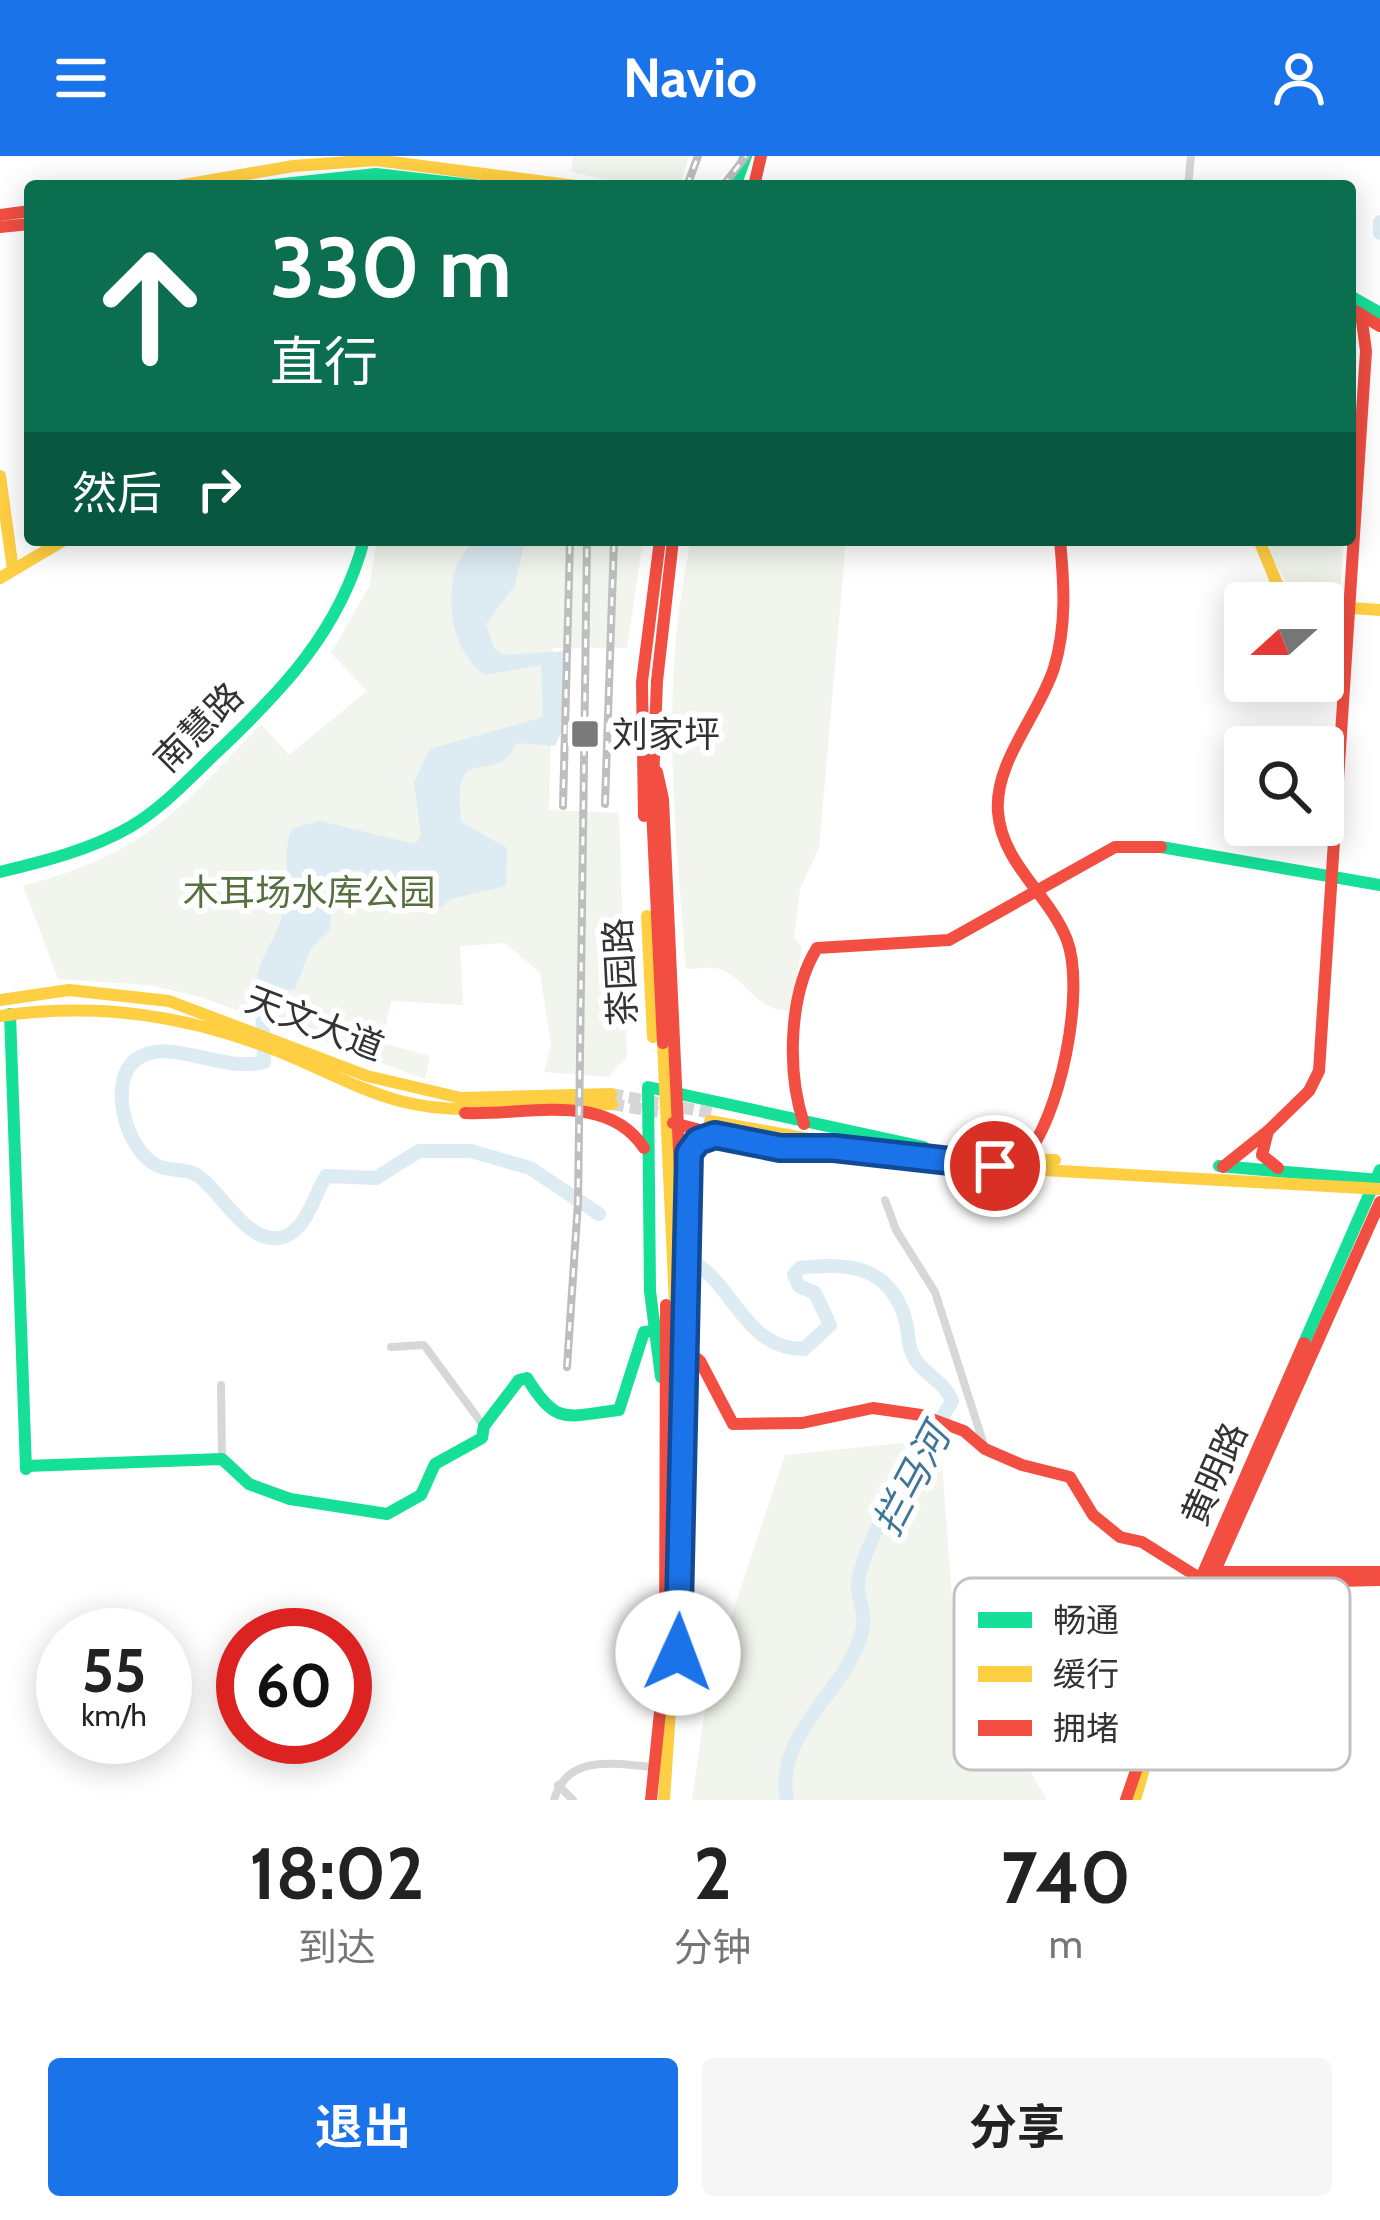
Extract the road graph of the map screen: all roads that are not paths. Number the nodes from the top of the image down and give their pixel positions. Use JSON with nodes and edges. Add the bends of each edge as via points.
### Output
{"nodes":[{"id":1,"x":332,"y":156,"type":"edge"},
{"id":2,"x":394,"y":156,"type":"edge"},
{"id":3,"x":293,"y":166,"type":"junction"},
{"id":4,"x":362,"y":169,"type":"edge"},
{"id":5,"x":410,"y":170,"type":"junction"},
{"id":6,"x":212,"y":180,"type":"edge"},
{"id":7,"x":306,"y":180,"type":"edge"},
{"id":8,"x":389,"y":180,"type":"edge"},
{"id":9,"x":453,"y":180,"type":"edge"},
{"id":10,"x":514,"y":180,"type":"edge"},
{"id":11,"x":1356,"y":315,"type":"edge"},
{"id":12,"x":1380,"y":342,"type":"edge"},
{"id":13,"x":1366,"y":351,"type":"junction"},
{"id":14,"x":0,"y":476,"type":"edge"},
{"id":15,"x":1356,"y":494,"type":"edge"},
{"id":16,"x":54,"y":546,"type":"edge"},
{"id":17,"x":358,"y":546,"type":"edge"},
{"id":18,"x":658,"y":546,"type":"edge"},
{"id":19,"x":672,"y":546,"type":"edge"},
{"id":20,"x":1061,"y":546,"type":"edge"},
{"id":21,"x":1261,"y":546,"type":"edge"},
{"id":22,"x":1352,"y":546,"type":"edge"},
{"id":23,"x":7,"y":574,"type":"edge"},
{"id":24,"x":1275,"y":582,"type":"edge"},
{"id":25,"x":1344,"y":608,"type":"edge"},
{"id":26,"x":1348,"y":608,"type":"junction"},
{"id":27,"x":1380,"y":610,"type":"edge"},
{"id":28,"x":655,"y":761,"type":"junction"},
{"id":29,"x":648,"y":808,"type":"junction"},
{"id":30,"x":0,"y":869,"type":"edge"},
{"id":31,"x":1330,"y":876,"type":"junction"},
{"id":32,"x":1380,"y":885,"type":"edge"},
{"id":33,"x":1034,"y":893,"type":"junction"},
{"id":34,"x":0,"y":1000,"type":"edge"},
{"id":35,"x":5,"y":1015,"type":"edge"},
{"id":36,"x":196,"y":1016,"type":"junction"},
{"id":37,"x":674,"y":1046,"type":"junction"},
{"id":38,"x":322,"y":1063,"type":"junction"},
{"id":39,"x":792,"y":1093,"type":"junction"},
{"id":40,"x":676,"y":1096,"type":"junction"},
{"id":41,"x":611,"y":1104,"type":"junction"},
{"id":42,"x":770,"y":1116,"type":"junction"},
{"id":43,"x":649,"y":1118,"type":"junction"},
{"id":44,"x":713,"y":1118,"type":"junction"},
{"id":45,"x":676,"y":1124,"type":"junction"},
{"id":46,"x":804,"y":1124,"type":"junction"},
{"id":47,"x":1268,"y":1131,"type":"junction"},
{"id":48,"x":1040,"y":1140,"type":"junction"},
{"id":49,"x":954,"y":1156,"type":"junction"},
{"id":50,"x":1023,"y":1159,"type":"junction"},
{"id":51,"x":1053,"y":1160,"type":"junction"},
{"id":52,"x":1223,"y":1167,"type":"junction"},
{"id":53,"x":1284,"y":1171,"type":"junction"},
{"id":54,"x":649,"y":1172,"type":"junction"},
{"id":55,"x":678,"y":1173,"type":"junction"},
{"id":56,"x":1379,"y":1185,"type":"edge"},
{"id":57,"x":1344,"y":1186,"type":"junction"},
{"id":58,"x":885,"y":1200,"type":"dead end"},
{"id":59,"x":1361,"y":1217,"type":"junction"},
{"id":60,"x":685,"y":1288,"type":"junction"},
{"id":61,"x":671,"y":1316,"type":"junction"},
{"id":62,"x":654,"y":1331,"type":"junction"},
{"id":63,"x":391,"y":1347,"type":"dead end"},
{"id":64,"x":688,"y":1351,"type":"junction"},
{"id":65,"x":221,"y":1385,"type":"dead end"},
{"id":66,"x":665,"y":1402,"type":"junction"},
{"id":67,"x":683,"y":1405,"type":"junction"},
{"id":68,"x":484,"y":1426,"type":"junction"},
{"id":69,"x":986,"y":1449,"type":"junction"},
{"id":70,"x":222,"y":1460,"type":"junction"},
{"id":71,"x":1232,"y":1533,"type":"junction"},
{"id":72,"x":1256,"y":1574,"type":"junction"},
{"id":73,"x":1380,"y":1576,"type":"edge"},
{"id":74,"x":1207,"y":1577,"type":"junction"},
{"id":75,"x":655,"y":1767,"type":"junction"},
{"id":76,"x":1137,"y":1770,"type":"edge"},
{"id":77,"x":1146,"y":1770,"type":"edge"},
{"id":78,"x":558,"y":1785,"type":"junction"},
{"id":79,"x":554,"y":1800,"type":"edge"},
{"id":80,"x":573,"y":1800,"type":"edge"},
{"id":81,"x":651,"y":1800,"type":"edge"},
{"id":82,"x":664,"y":1800,"type":"edge"},
{"id":83,"x":1126,"y":1800,"type":"edge"},
{"id":84,"x":1136,"y":1800,"type":"edge"}],
"edges":[{"from":1,"to":3,"type":"main road"},
{"from":2,"to":5,"type":"main road"},
{"from":3,"to":4,"type":"main road"},
{"from":3,"to":6,"type":"main road"},
{"from":4,"to":5,"type":"main road"},
{"from":4,"to":7,"type":"main road"},
{"from":5,"to":8,"type":"main road"},
{"from":5,"to":9,"type":"main road"},
{"from":5,"to":10,"type":"main road"},
{"from":11,"to":13,"type":"main road"},
{"from":12,"to":13,"type":"main road"},
{"from":13,"to":15,"type":"main road"},
{"from":14,"to":23,"type":"main road"},
{"from":16,"to":23,"type":"main road"},
{"from":17,"to":30,"type":"main road","name":"南慧路","via":[[323,627],[166,790],[122,826]]},
{"from":18,"to":29,"type":"main road","name":"茶园路","via":[[642,682]]},
{"from":19,"to":28,"type":"main road","name":"茶园路"},
{"from":20,"to":33,"type":"main road","via":[[1067,614],[1061,652],[995,802],[1003,843]]},
{"from":21,"to":24,"type":"main road"},
{"from":22,"to":26,"type":"main road"},
{"from":25,"to":26,"type":"main road"},
{"from":26,"to":27,"type":"main road"},
{"from":26,"to":31,"type":"main road"},
{"from":28,"to":29,"type":"main road","name":"茶园路"},
{"from":28,"to":37,"type":"main road","name":"茶园路"},
{"from":29,"to":61,"type":"main road","name":"茶园路"},
{"from":31,"to":32,"type":"main road"},
{"from":31,"to":33,"type":"main road","via":[[1142,844],[1093,856]]},
{"from":31,"to":47,"type":"main road","via":[[1319,1071]]},
{"from":33,"to":39,"type":"main road","via":[[949,940],[817,948],[804,974]]},
{"from":33,"to":48,"type":"main road","via":[[1073,965],[1063,1058]]},
{"from":34,"to":36,"type":"main road","name":"天文大道","via":[[121,993]]},
{"from":35,"to":36,"type":"main road","name":"天文大道","via":[[69,1004]]},
{"from":35,"to":70,"type":"main road","via":[[26,1468]]},
{"from":36,"to":38,"type":"main road","name":"天文大道"},
{"from":37,"to":40,"type":"main road","name":"茶园路"},
{"from":37,"to":44,"type":"main road","via":[[684,1082]]},
{"from":38,"to":41,"type":"main road","name":"天文大道","via":[[461,1098]]},
{"from":38,"to":41,"type":"main road","name":"天文大道","via":[[365,1090],[446,1111],[559,1100]]},
{"from":39,"to":42,"type":"main road"},
{"from":39,"to":46,"type":"main road"},
{"from":40,"to":43,"type":"main road","name":"茶园路","via":[[648,1087]]},
{"from":40,"to":44,"type":"main road"},
{"from":40,"to":45,"type":"main road","name":"茶园路"},
{"from":41,"to":54,"type":"main road","via":[[635,1130]]},
{"from":42,"to":44,"type":"main road"},
{"from":42,"to":46,"type":"main road"},
{"from":43,"to":45,"type":"main road"},
{"from":43,"to":54,"type":"main road","name":"茶园路"},
{"from":44,"to":45,"type":"main road"},
{"from":44,"to":49,"type":"main road"},
{"from":44,"to":57,"type":"main road","via":[[834,1148],[952,1165]]},
{"from":44,"to":60,"type":"main road","via":[[687,1160]]},
{"from":45,"to":55,"type":"main road","name":"茶园路"},
{"from":46,"to":49,"type":"main road"},
{"from":47,"to":52,"type":"main road"},
{"from":47,"to":53,"type":"main road","via":[[1262,1154]]},
{"from":48,"to":50,"type":"main road"},
{"from":48,"to":51,"type":"main road"},
{"from":49,"to":50,"type":"main road"},
{"from":50,"to":51,"type":"main road"},
{"from":51,"to":52,"type":"main road"},
{"from":52,"to":53,"type":"main road"},
{"from":53,"to":56,"type":"main road"},
{"from":54,"to":55,"type":"main road","via":[[665,1155]]},
{"from":54,"to":62,"type":"main road","name":"茶园路"},
{"from":55,"to":60,"type":"main road","name":"茶园路"},
{"from":56,"to":57,"type":"main road"},
{"from":56,"to":59,"type":"main road","name":"黄明路"},
{"from":56,"to":71,"type":"main road","name":"黄明路"},
{"from":57,"to":59,"type":"main road"},
{"from":58,"to":69,"type":"street","via":[[935,1292]]},
{"from":59,"to":74,"type":"main road","name":"黄明路"},
{"from":60,"to":64,"type":"main road","name":"茶园路"},
{"from":61,"to":66,"type":"main road","name":"茶园路"},
{"from":61,"to":67,"type":"main road","name":"茶园路"},
{"from":62,"to":66,"type":"main road","name":"茶园路"},
{"from":62,"to":68,"type":"main road","via":[[644,1331],[619,1410],[560,1417],[547,1411],[527,1378]]},
{"from":63,"to":68,"type":"street","via":[[424,1345]]},
{"from":64,"to":67,"type":"main road","name":"茶园路"},
{"from":64,"to":69,"type":"main road","via":[[733,1424],[802,1423],[873,1408],[921,1415]]},
{"from":65,"to":70,"type":"street"},
{"from":66,"to":75,"type":"main road","name":"茶园路","via":[[665,1663]]},
{"from":67,"to":82,"type":"main road","name":"茶园路","via":[[678,1653]]},
{"from":68,"to":70,"type":"main road","via":[[482,1438],[435,1464],[422,1495],[387,1514],[290,1499],[249,1484]]},
{"from":69,"to":74,"type":"main road","via":[[1070,1477],[1093,1515],[1120,1537]]},
{"from":71,"to":72,"type":"main road","via":[[1234,1561]]},
{"from":71,"to":74,"type":"main road","name":"黄明路"},
{"from":72,"to":73,"type":"main road"},
{"from":72,"to":74,"type":"main road"},
{"from":73,"to":74,"type":"main road"},
{"from":75,"to":78,"type":"street","via":[[585,1765]]},
{"from":75,"to":81,"type":"main road","name":"茶园路"},
{"from":76,"to":83,"type":"main road","name":"黄明路"},
{"from":77,"to":84,"type":"main road","name":"黄明路"},
{"from":78,"to":79,"type":"street"},
{"from":78,"to":80,"type":"street"}]}
